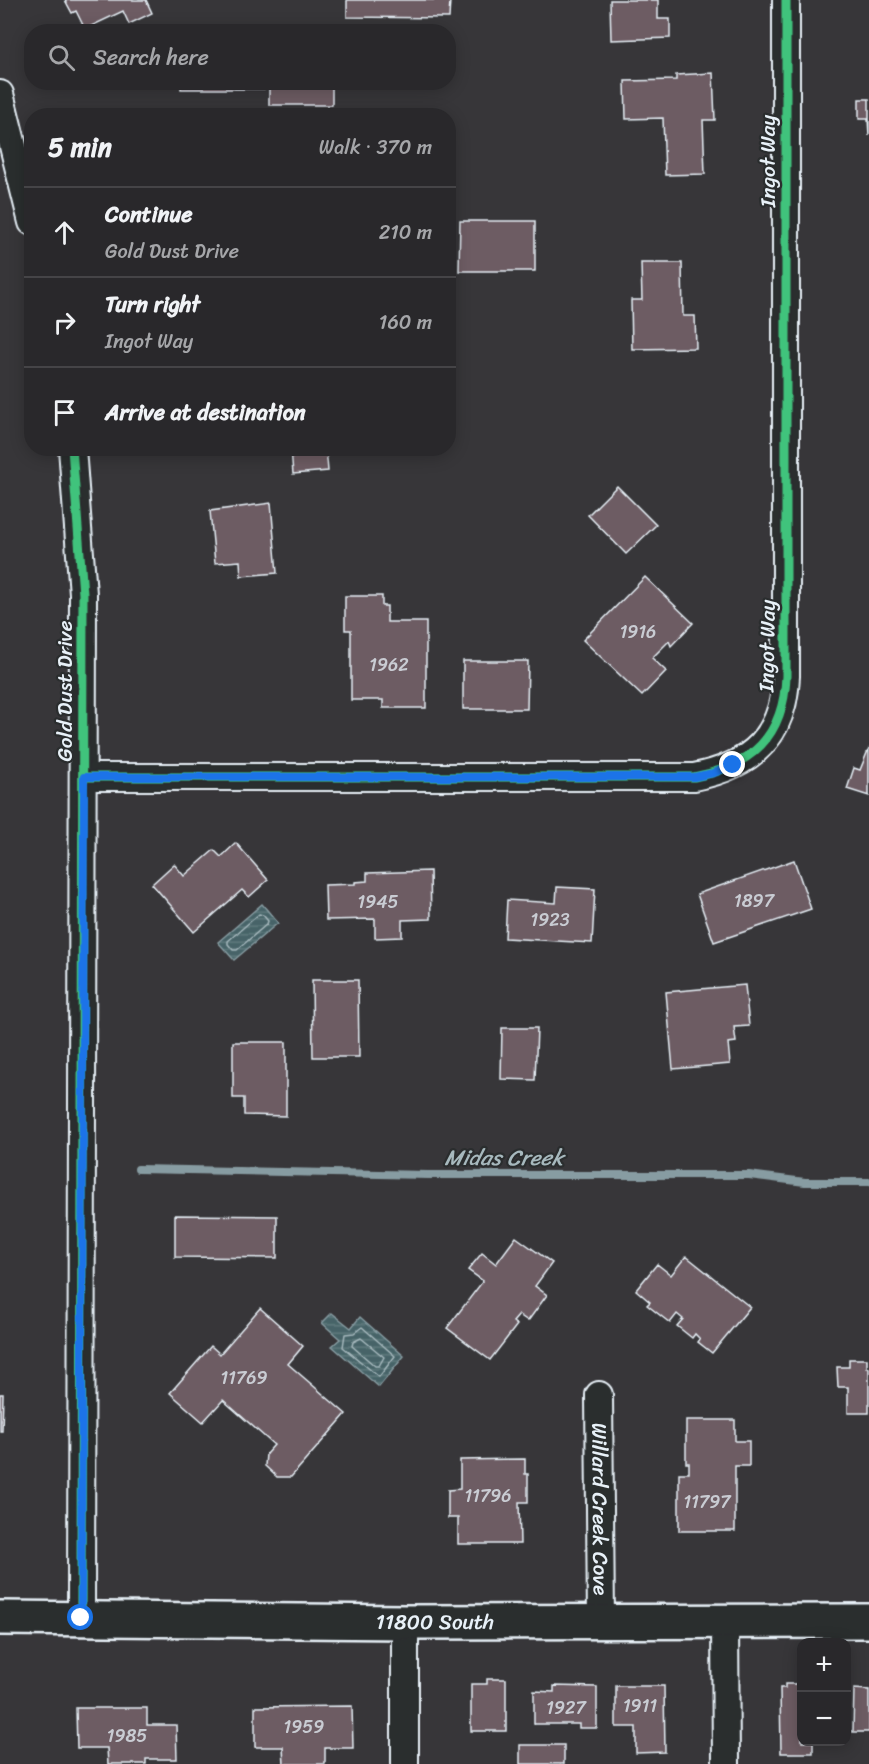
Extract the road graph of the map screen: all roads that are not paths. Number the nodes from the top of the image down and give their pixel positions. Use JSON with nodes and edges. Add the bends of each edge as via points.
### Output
{"nodes":[{"id":1,"x":786,"y":0,"type":"edge"},
{"id":2,"x":0,"y":94,"type":"edge"},
{"id":3,"x":24,"y":190,"type":"edge"},
{"id":4,"x":73,"y":456,"type":"edge"},
{"id":5,"x":84,"y":777,"type":"junction"},
{"id":6,"x":599,"y":1395,"type":"dead end"},
{"id":7,"x":0,"y":1618,"type":"edge"},
{"id":8,"x":81,"y":1618,"type":"junction"},
{"id":9,"x":869,"y":1621,"type":"edge"},
{"id":10,"x":405,"y":1622,"type":"junction"},
{"id":11,"x":601,"y":1622,"type":"junction"},
{"id":12,"x":725,"y":1622,"type":"junction"},
{"id":13,"x":405,"y":1764,"type":"edge"},
{"id":14,"x":726,"y":1764,"type":"edge"}],
"edges":[{"from":1,"to":5,"type":"street","name":"Ingot Way","via":[[786,676],[782,710],[765,740],[751,755],[733,765],[694,777]]},
{"from":2,"to":3,"type":"street"},
{"from":4,"to":5,"type":"street","name":"Gold Dust Drive","via":[[83,594]]},
{"from":5,"to":8,"type":"street","name":"Gold Dust Drive"},
{"from":6,"to":11,"type":"street","name":"Willard Creek Cove"},
{"from":7,"to":8,"type":"main road","name":"11800 South"},
{"from":8,"to":10,"type":"main road","name":"11800 South"},
{"from":9,"to":12,"type":"main road","name":"11800 South"},
{"from":10,"to":11,"type":"main road","name":"11800 South"},
{"from":10,"to":13,"type":"street"},
{"from":11,"to":12,"type":"main road","name":"11800 South"},
{"from":12,"to":14,"type":"street"}]}
